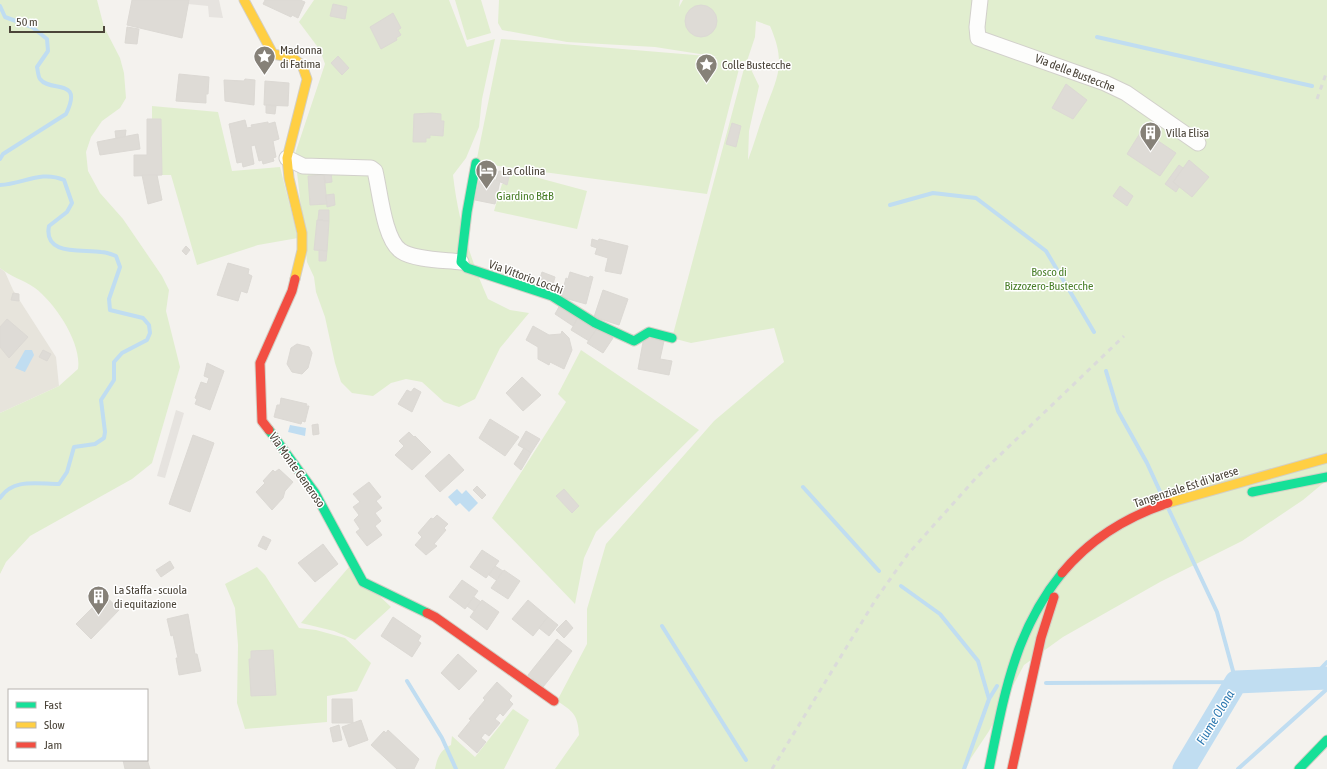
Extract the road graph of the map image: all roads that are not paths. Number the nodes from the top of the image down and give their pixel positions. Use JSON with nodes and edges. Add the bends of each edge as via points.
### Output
{"nodes":[{"id":1,"x":244,"y":0,"type":"edge"},
{"id":2,"x":980,"y":0,"type":"edge"},
{"id":3,"x":1198,"y":143,"type":"dead end"},
{"id":4,"x":287,"y":158,"type":"junction"},
{"id":5,"x":476,"y":163,"type":"dead end"},
{"id":6,"x":461,"y":262,"type":"junction"},
{"id":7,"x":672,"y":338,"type":"dead end"},
{"id":8,"x":1326,"y":459,"type":"edge"},
{"id":9,"x":1236,"y":474,"type":"dead end"},
{"id":10,"x":1327,"y":477,"type":"edge"},
{"id":11,"x":1191,"y":496,"type":"junction"},
{"id":12,"x":1068,"y":568,"type":"junction"},
{"id":13,"x":554,"y":701,"type":"dead end"},
{"id":14,"x":1327,"y":740,"type":"edge"},
{"id":15,"x":989,"y":769,"type":"edge"},
{"id":16,"x":1012,"y":769,"type":"edge"},
{"id":17,"x":1299,"y":769,"type":"edge"}],
"edges":[{"from":1,"to":4,"type":"main road","name":"Via Monte Generoso","via":[[273,54],[293,58],[302,65],[307,79]]},
{"from":2,"to":3,"type":"street","name":"Via delle Bustecche","via":[[978,38],[1105,83],[1126,93]]},
{"from":4,"to":6,"type":"street","via":[[303,166],[371,168],[375,171],[389,234],[395,245],[401,251],[414,256]]},
{"from":4,"to":13,"type":"main road","name":"Via Monte Generoso","via":[[302,233],[302,250],[292,291],[260,363],[262,420],[315,493],[363,582],[435,617]]},
{"from":5,"to":6,"type":"main road"},
{"from":6,"to":7,"type":"main road","name":"Via Vittorio Locchi","via":[[467,268],[552,296],[595,323],[634,341],[649,332]]},
{"from":8,"to":11,"type":"main road","name":"Tangenziale Est di Varese"},
{"from":9,"to":11,"type":"main road"},
{"from":10,"to":11,"type":"main road","via":[[1238,494]]},
{"from":11,"to":12,"type":"main road","name":"Tangenziale Est di Varese","via":[[1117,524],[1091,543]]},
{"from":12,"to":15,"type":"main road","name":"Tangenziale Est di Varese","via":[[1035,611],[1012,665]]},
{"from":12,"to":16,"type":"main road","name":"Tangenziale Est di Varese","via":[[1050,606],[1041,638]]},
{"from":14,"to":17,"type":"main road"}]}
